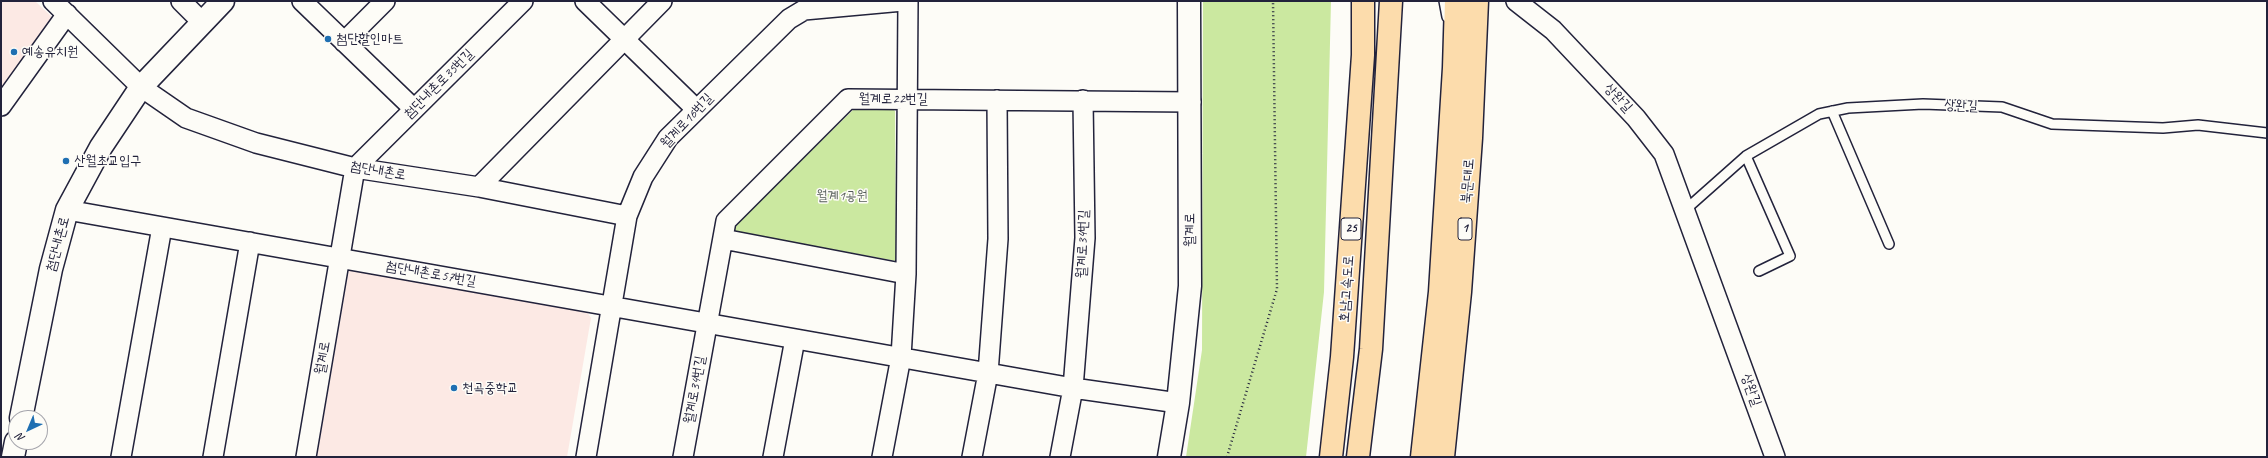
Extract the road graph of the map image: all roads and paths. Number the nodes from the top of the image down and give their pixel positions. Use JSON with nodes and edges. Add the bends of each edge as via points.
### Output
{"nodes":[{"id":1,"x":53,"y":1,"type":"edge"},
{"id":2,"x":181,"y":1,"type":"edge"},
{"id":3,"x":223,"y":1,"type":"edge"},
{"id":4,"x":302,"y":1,"type":"edge"},
{"id":5,"x":386,"y":1,"type":"edge"},
{"id":6,"x":523,"y":1,"type":"edge"},
{"id":7,"x":585,"y":1,"type":"edge"},
{"id":8,"x":662,"y":1,"type":"edge"},
{"id":9,"x":903,"y":1,"type":"edge"},
{"id":10,"x":908,"y":1,"type":"edge"},
{"id":11,"x":1189,"y":1,"type":"edge"},
{"id":12,"x":1273,"y":1,"type":"edge"},
{"id":13,"x":1363,"y":1,"type":"edge"},
{"id":14,"x":1391,"y":1,"type":"edge"},
{"id":15,"x":1444,"y":1,"type":"edge"},
{"id":16,"x":1456,"y":1,"type":"edge"},
{"id":17,"x":1477,"y":1,"type":"edge"},
{"id":18,"x":1520,"y":2,"type":"edge"},
{"id":19,"x":803,"y":6,"type":"edge"},
{"id":20,"x":67,"y":14,"type":"junction"},
{"id":21,"x":202,"y":22,"type":"junction"},
{"id":22,"x":624,"y":39,"type":"junction"},
{"id":23,"x":344,"y":42,"type":"junction"},
{"id":24,"x":1454,"y":68,"type":"junction"},
{"id":25,"x":141,"y":87,"type":"junction"},
{"id":26,"x":906,"y":99,"type":"junction"},
{"id":27,"x":997,"y":100,"type":"junction"},
{"id":28,"x":1083,"y":100,"type":"junction"},
{"id":29,"x":1191,"y":102,"type":"junction"},
{"id":30,"x":1,"y":104,"type":"edge"},
{"id":31,"x":414,"y":109,"type":"junction"},
{"id":32,"x":696,"y":109,"type":"junction"},
{"id":33,"x":1832,"y":111,"type":"junction"},
{"id":34,"x":2267,"y":134,"type":"edge"},
{"id":35,"x":1746,"y":156,"type":"junction"},
{"id":36,"x":355,"y":168,"type":"junction"},
{"id":37,"x":479,"y":187,"type":"junction"},
{"id":38,"x":67,"y":210,"type":"junction"},
{"id":39,"x":1684,"y":211,"type":"junction"},
{"id":40,"x":627,"y":216,"type":"junction"},
{"id":41,"x":162,"y":227,"type":"junction"},
{"id":42,"x":723,"y":239,"type":"junction"},
{"id":43,"x":250,"y":242,"type":"junction"},
{"id":44,"x":1889,"y":244,"type":"dead end"},
{"id":45,"x":340,"y":258,"type":"junction"},
{"id":46,"x":1759,"y":271,"type":"dead end"},
{"id":47,"x":906,"y":274,"type":"junction"},
{"id":48,"x":612,"y":306,"type":"junction"},
{"id":49,"x":708,"y":323,"type":"junction"},
{"id":50,"x":795,"y":339,"type":"junction"},
{"id":51,"x":901,"y":358,"type":"junction"},
{"id":52,"x":988,"y":373,"type":"junction"},
{"id":53,"x":1073,"y":388,"type":"junction"},
{"id":54,"x":1178,"y":403,"type":"junction"},
{"id":55,"x":23,"y":410,"type":"edge"},
{"id":56,"x":120,"y":457,"type":"edge"},
{"id":57,"x":213,"y":457,"type":"edge"},
{"id":58,"x":306,"y":457,"type":"edge"},
{"id":59,"x":586,"y":457,"type":"edge"},
{"id":60,"x":683,"y":457,"type":"edge"},
{"id":61,"x":773,"y":457,"type":"edge"},
{"id":62,"x":882,"y":457,"type":"edge"},
{"id":63,"x":972,"y":457,"type":"edge"},
{"id":64,"x":1060,"y":457,"type":"edge"},
{"id":65,"x":1169,"y":457,"type":"edge"},
{"id":66,"x":1227,"y":457,"type":"edge"},
{"id":67,"x":1330,"y":457,"type":"edge"},
{"id":68,"x":1358,"y":457,"type":"edge"},
{"id":69,"x":1422,"y":457,"type":"edge"},
{"id":70,"x":1443,"y":457,"type":"edge"},
{"id":71,"x":1775,"y":457,"type":"edge"}],
"edges":[{"from":1,"to":20,"type":"street"},
{"from":2,"to":21,"type":"street"},
{"from":3,"to":21,"type":"street","name":"첨단내촌로"},
{"from":4,"to":23,"type":"street"},
{"from":5,"to":23,"type":"street"},
{"from":6,"to":31,"type":"street","name":"첨단내촌로35번길"},
{"from":7,"to":22,"type":"street"},
{"from":8,"to":22,"type":"street"},
{"from":9,"to":19,"type":"street","name":"월계로16번길"},
{"from":10,"to":26,"type":"street"},
{"from":11,"to":29,"type":"street","name":"월계로"},
{"from":12,"to":66,"type":"path","via":[[1277,289]]},
{"from":13,"to":67,"type":"main road","name":"호남고속도로","number":"25","via":[[1362,55],[1342,357]]},
{"from":14,"to":68,"type":"main road","name":"호남고속도로","number":"25","via":[[1371,349]]},
{"from":15,"to":24,"type":"lane"},
{"from":16,"to":24,"type":"main road","name":"북문대로","number":"1"},
{"from":17,"to":70,"type":"main road","name":"북문대로","number":"1","via":[[1461,284]]},
{"from":18,"to":39,"type":"street","name":"상완길","via":[[1553,30],[1636,118],[1664,154],[1677,185]]},
{"from":19,"to":32,"type":"street","name":"월계로16번길"},
{"from":20,"to":25,"type":"street"},
{"from":20,"to":30,"type":"street"},
{"from":21,"to":25,"type":"street","name":"첨단내촌로"},
{"from":22,"to":32,"type":"street"},
{"from":22,"to":37,"type":"street"},
{"from":23,"to":31,"type":"street"},
{"from":24,"to":69,"type":"main road","name":"북문대로","number":"1","via":[[1440,292]]},
{"from":25,"to":36,"type":"street","name":"첨단내촌로","via":[[186,118],[256,143]]},
{"from":25,"to":38,"type":"street","name":"첨단내촌로","via":[[101,147]]},
{"from":26,"to":27,"type":"street","name":"월계로22번길"},
{"from":26,"to":42,"type":"street","name":"월계로22번길","via":[[848,99],[726,221]]},
{"from":26,"to":47,"type":"street"},
{"from":27,"to":28,"type":"street","name":"월계로22번길"},
{"from":27,"to":52,"type":"street","via":[[998,239]]},
{"from":28,"to":29,"type":"street","name":"월계로22번길"},
{"from":28,"to":53,"type":"street","name":"월계로34번길","via":[[1085,238]]},
{"from":29,"to":54,"type":"street","name":"월계로","via":[[1190,286]]},
{"from":31,"to":36,"type":"street","name":"첨단내촌로35번길"},
{"from":32,"to":40,"type":"street","name":"월계로16번길","via":[[668,138],[647,170]]},
{"from":33,"to":34,"type":"lane","name":"상완길","via":[[1923,104],[2002,108],[2052,124],[2163,128],[2198,125]]},
{"from":33,"to":35,"type":"lane","name":"상완길","via":[[1819,114]]},
{"from":33,"to":44,"type":"lane"},
{"from":35,"to":39,"type":"lane","name":"상완길"},
{"from":35,"to":46,"type":"lane","via":[[1790,256]]},
{"from":36,"to":37,"type":"street","name":"첨단내촌로"},
{"from":36,"to":45,"type":"street","name":"월계로"},
{"from":37,"to":40,"type":"street","name":"첨단내촌로"},
{"from":38,"to":41,"type":"street","name":"첨단내촌로57번길"},
{"from":38,"to":55,"type":"street","name":"첨단내촌로","via":[[51,269]]},
{"from":39,"to":71,"type":"street","name":"상완길"},
{"from":40,"to":48,"type":"street","name":"월계로16번길"},
{"from":41,"to":43,"type":"street","name":"첨단내촌로57번길"},
{"from":41,"to":56,"type":"street"},
{"from":42,"to":47,"type":"street"},
{"from":42,"to":49,"type":"street","name":"월계로22번길"},
{"from":43,"to":45,"type":"street","name":"첨단내촌로57번길"},
{"from":43,"to":57,"type":"street"},
{"from":45,"to":48,"type":"street","name":"첨단내촌로57번길"},
{"from":45,"to":58,"type":"street","name":"월계로"},
{"from":47,"to":51,"type":"street"},
{"from":48,"to":49,"type":"street"},
{"from":48,"to":59,"type":"street","name":"월계로16번길"},
{"from":49,"to":50,"type":"street"},
{"from":49,"to":60,"type":"street","name":"월계로34번길"},
{"from":50,"to":51,"type":"street"},
{"from":50,"to":61,"type":"street"},
{"from":51,"to":52,"type":"street"},
{"from":51,"to":62,"type":"street"},
{"from":52,"to":53,"type":"street"},
{"from":52,"to":63,"type":"street"},
{"from":53,"to":54,"type":"street"},
{"from":53,"to":64,"type":"street","name":"월계로34번길"},
{"from":54,"to":65,"type":"street","name":"월계로"}]}
